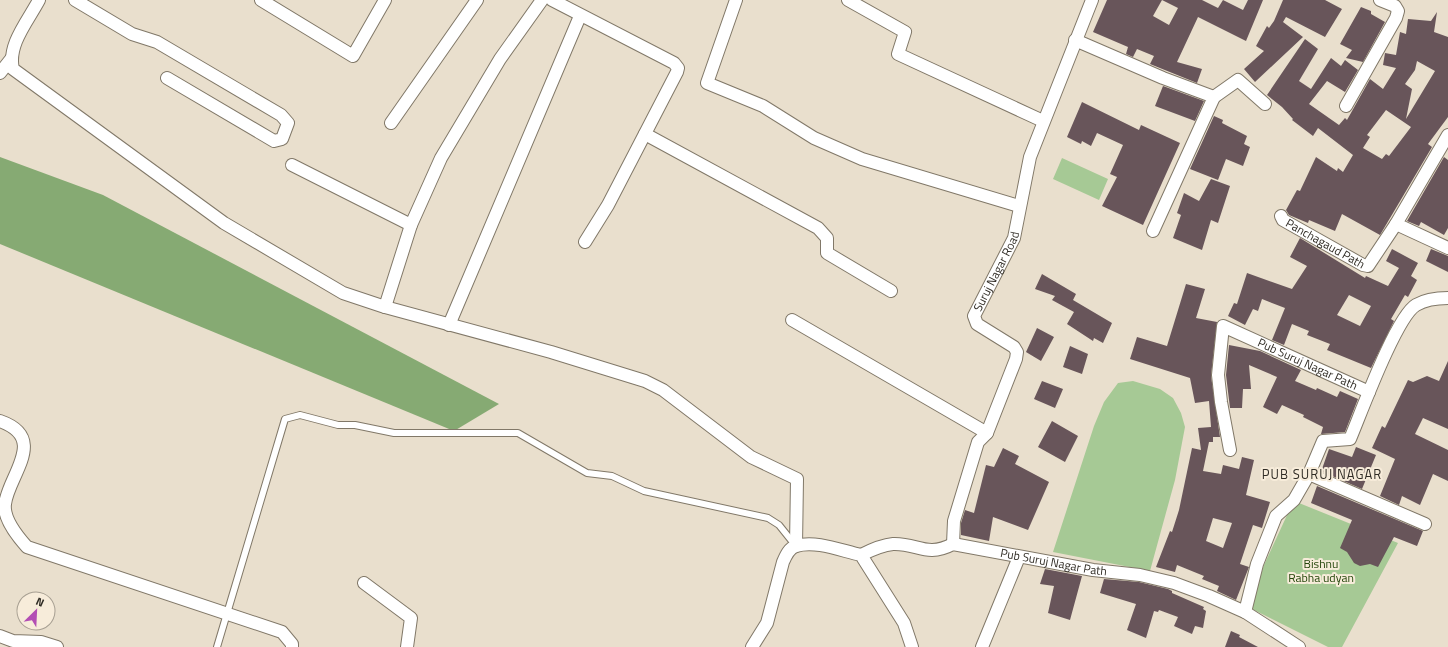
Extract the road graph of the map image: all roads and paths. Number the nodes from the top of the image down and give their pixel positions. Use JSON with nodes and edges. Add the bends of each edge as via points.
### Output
{"nodes":[{"id":1,"x":39,"y":0,"type":"edge"},
{"id":2,"x":75,"y":0,"type":"edge"},
{"id":3,"x":261,"y":0,"type":"edge"},
{"id":4,"x":385,"y":0,"type":"edge"},
{"id":5,"x":477,"y":0,"type":"edge"},
{"id":6,"x":542,"y":0,"type":"edge"},
{"id":7,"x":552,"y":0,"type":"edge"},
{"id":8,"x":736,"y":0,"type":"edge"},
{"id":9,"x":848,"y":0,"type":"edge"},
{"id":10,"x":1092,"y":0,"type":"edge"},
{"id":11,"x":1380,"y":0,"type":"edge"},
{"id":12,"x":580,"y":16,"type":"junction"},
{"id":13,"x":1075,"y":40,"type":"junction"},
{"id":14,"x":10,"y":59,"type":"junction"},
{"id":15,"x":0,"y":73,"type":"edge"},
{"id":16,"x":167,"y":78,"type":"dead end"},
{"id":17,"x":1214,"y":97,"type":"junction"},
{"id":18,"x":1265,"y":104,"type":"dead end"},
{"id":19,"x":1346,"y":106,"type":"dead end"},
{"id":20,"x":1043,"y":121,"type":"junction"},
{"id":21,"x":391,"y":123,"type":"dead end"},
{"id":22,"x":645,"y":134,"type":"junction"},
{"id":23,"x":1448,"y":135,"type":"edge"},
{"id":24,"x":292,"y":165,"type":"dead end"},
{"id":25,"x":1019,"y":206,"type":"junction"},
{"id":26,"x":1281,"y":216,"type":"dead end"},
{"id":27,"x":1396,"y":224,"type":"junction"},
{"id":28,"x":411,"y":225,"type":"junction"},
{"id":29,"x":1154,"y":231,"type":"dead end"},
{"id":30,"x":585,"y":242,"type":"dead end"},
{"id":31,"x":1448,"y":248,"type":"edge"},
{"id":32,"x":891,"y":291,"type":"dead end"},
{"id":33,"x":1448,"y":298,"type":"edge"},
{"id":34,"x":385,"y":307,"type":"junction"},
{"id":35,"x":792,"y":320,"type":"dead end"},
{"id":36,"x":450,"y":325,"type":"junction"},
{"id":37,"x":1369,"y":392,"type":"junction"},
{"id":38,"x":0,"y":422,"type":"edge"},
{"id":39,"x":987,"y":433,"type":"junction"},
{"id":40,"x":1230,"y":450,"type":"dead end"},
{"id":41,"x":1309,"y":474,"type":"junction"},
{"id":42,"x":2,"y":506,"type":"edge"},
{"id":43,"x":1425,"y":524,"type":"dead end"},
{"id":44,"x":953,"y":544,"type":"junction"},
{"id":45,"x":796,"y":546,"type":"junction"},
{"id":46,"x":861,"y":555,"type":"junction"},
{"id":47,"x":1019,"y":557,"type":"junction"},
{"id":48,"x":364,"y":583,"type":"dead end"},
{"id":49,"x":227,"y":612,"type":"junction"},
{"id":50,"x":1245,"y":612,"type":"junction"},
{"id":51,"x":0,"y":636,"type":"edge"},
{"id":52,"x":57,"y":647,"type":"edge"},
{"id":53,"x":217,"y":647,"type":"edge"},
{"id":54,"x":292,"y":647,"type":"edge"},
{"id":55,"x":407,"y":647,"type":"edge"},
{"id":56,"x":752,"y":647,"type":"edge"},
{"id":57,"x":912,"y":647,"type":"edge"},
{"id":58,"x":982,"y":647,"type":"edge"},
{"id":59,"x":1299,"y":647,"type":"edge"}],
"edges":[{"from":1,"to":14,"type":"street","via":[[16,42]]},
{"from":2,"to":16,"type":"street","via":[[132,34],[157,42],[282,115],[288,124],[282,139],[274,141]]},
{"from":3,"to":4,"type":"street","via":[[353,56]]},
{"from":5,"to":21,"type":"street"},
{"from":6,"to":28,"type":"street","via":[[500,59],[441,158]]},
{"from":7,"to":12,"type":"street"},
{"from":8,"to":25,"type":"street","via":[[707,82],[763,106],[814,138],[862,159]]},
{"from":9,"to":20,"type":"street","via":[[905,32],[898,54]]},
{"from":10,"to":13,"type":"street","name":"Suruj Nagar Road"},
{"from":11,"to":19,"type":"street","via":[[1395,6],[1398,11],[1396,18]]},
{"from":12,"to":22,"type":"street","via":[[674,63],[678,68]]},
{"from":12,"to":36,"type":"street"},
{"from":13,"to":17,"type":"street"},
{"from":13,"to":20,"type":"street","name":"Suruj Nagar Road"},
{"from":14,"to":15,"type":"street"},
{"from":14,"to":34,"type":"street","via":[[13,69],[224,223],[343,293]]},
{"from":17,"to":18,"type":"street","via":[[1238,80]]},
{"from":17,"to":29,"type":"street"},
{"from":20,"to":25,"type":"street","name":"Suruj Nagar Road","via":[[1030,157]]},
{"from":22,"to":30,"type":"street"},
{"from":22,"to":32,"type":"street","via":[[818,228],[827,238],[827,253]]},
{"from":23,"to":27,"type":"street","name":"Panchagaud Path"},
{"from":24,"to":28,"type":"street"},
{"from":25,"to":39,"type":"street","name":"Suruj Nagar Road","via":[[1014,238],[974,316],[977,324],[1014,347],[1017,352]]},
{"from":26,"to":27,"type":"street","name":"Panchagaud Path","via":[[1357,262],[1368,266]]},
{"from":27,"to":31,"type":"street"},
{"from":28,"to":34,"type":"street"},
{"from":33,"to":37,"type":"street","name":"Pub Suruj Nagar Path","via":[[1432,298],[1414,306],[1396,332]]},
{"from":34,"to":36,"type":"street"},
{"from":35,"to":39,"type":"street"},
{"from":36,"to":45,"type":"street","via":[[551,352],[645,381],[663,390],[751,457],[797,479]]},
{"from":37,"to":40,"type":"street","name":"Pub Suruj Nagar Path","via":[[1223,326],[1218,375]]},
{"from":37,"to":41,"type":"street","name":"Pub Suruj Nagar Path","via":[[1350,439],[1322,441]]},
{"from":38,"to":42,"type":"street","via":[[18,432],[24,444],[22,463]]},
{"from":39,"to":44,"type":"street","name":"Suruj Nagar Road","via":[[978,442],[967,474],[954,521]]},
{"from":41,"to":43,"type":"street"},
{"from":41,"to":50,"type":"street","name":"Pub Suruj Nagar Path","via":[[1294,500],[1276,516],[1256,564]]},
{"from":42,"to":49,"type":"street","via":[[12,529],[27,547]]},
{"from":44,"to":46,"type":"street","name":"Pub Suruj Nagar Path","via":[[930,551],[893,544]]},
{"from":44,"to":47,"type":"street","name":"Pub Suruj Nagar Path"},
{"from":45,"to":46,"type":"street","via":[[816,545]]},
{"from":45,"to":49,"type":"lane","via":[[779,525],[768,518],[644,491],[612,476],[587,473],[518,433],[394,433],[355,425],[338,425],[300,415],[285,419]]},
{"from":45,"to":56,"type":"street","via":[[787,552],[782,562],[767,623]]},
{"from":46,"to":57,"type":"street","via":[[904,623]]},
{"from":47,"to":50,"type":"street","name":"Pub Suruj Nagar Path","via":[[1140,575],[1174,583]]},
{"from":47,"to":58,"type":"street"},
{"from":48,"to":55,"type":"street","via":[[411,618]]},
{"from":49,"to":53,"type":"lane"},
{"from":49,"to":54,"type":"street","via":[[282,632]]},
{"from":50,"to":59,"type":"street","name":"Pub Suruj Nagar Path"},
{"from":51,"to":52,"type":"street","via":[[12,641],[41,642]]}]}
